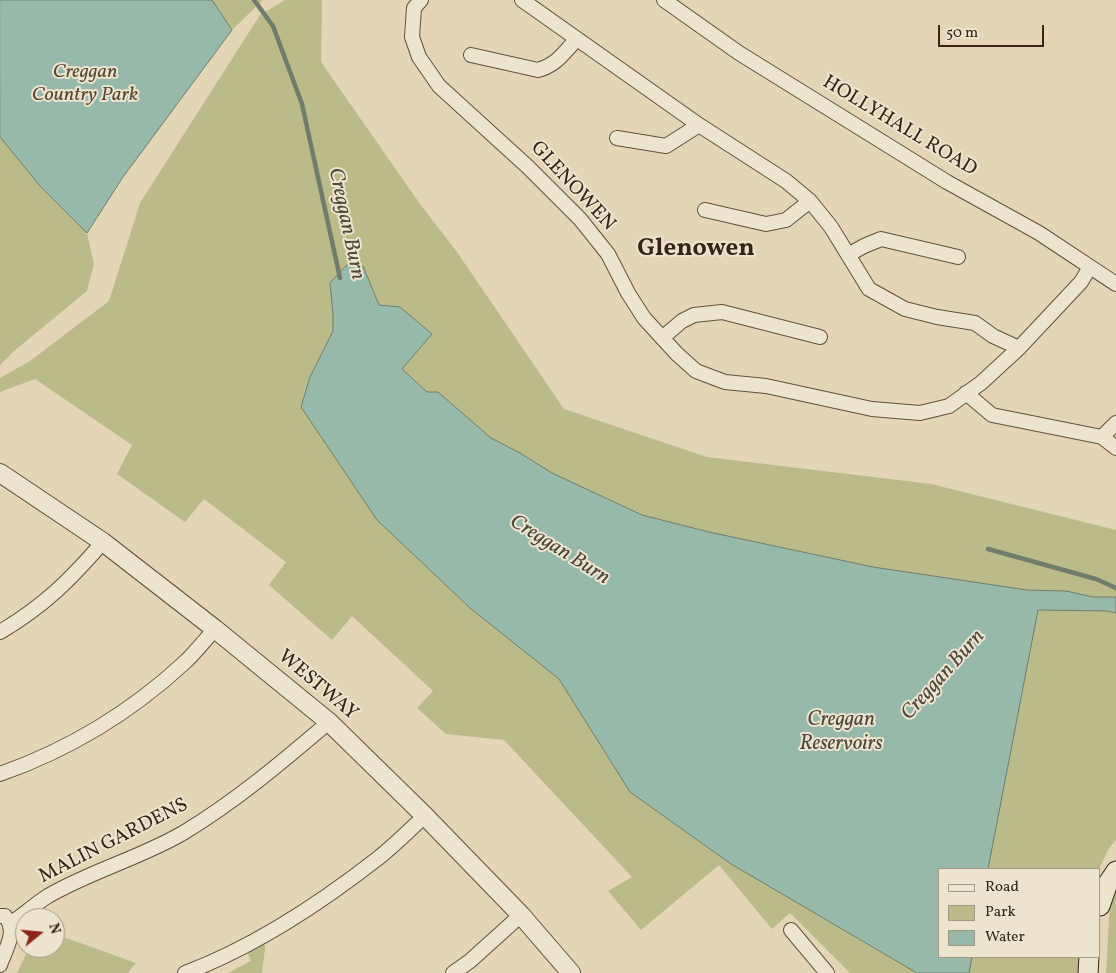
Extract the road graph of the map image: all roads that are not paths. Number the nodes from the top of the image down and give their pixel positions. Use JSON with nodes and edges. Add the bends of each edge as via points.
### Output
{"nodes":[{"id":1,"x":421,"y":0,"type":"edge"},
{"id":2,"x":522,"y":0,"type":"edge"},
{"id":3,"x":664,"y":0,"type":"edge"},
{"id":4,"x":577,"y":39,"type":"junction"},
{"id":5,"x":471,"y":55,"type":"dead end"},
{"id":6,"x":699,"y":125,"type":"junction"},
{"id":7,"x":617,"y":138,"type":"dead end"},
{"id":8,"x":810,"y":201,"type":"junction"},
{"id":9,"x":705,"y":210,"type":"dead end"},
{"id":10,"x":848,"y":255,"type":"junction"},
{"id":11,"x":958,"y":257,"type":"dead end"},
{"id":12,"x":1090,"y":267,"type":"junction"},
{"id":13,"x":1116,"y":284,"type":"edge"},
{"id":14,"x":820,"y":337,"type":"dead end"},
{"id":15,"x":662,"y":338,"type":"junction"},
{"id":16,"x":1019,"y":348,"type":"junction"},
{"id":17,"x":966,"y":393,"type":"junction"},
{"id":18,"x":1116,"y":423,"type":"edge"},
{"id":19,"x":1102,"y":438,"type":"junction"},
{"id":20,"x":1116,"y":448,"type":"edge"},
{"id":21,"x":0,"y":473,"type":"edge"},
{"id":22,"x":103,"y":542,"type":"junction"},
{"id":23,"x":215,"y":629,"type":"junction"},
{"id":24,"x":0,"y":632,"type":"edge"},
{"id":25,"x":329,"y":722,"type":"junction"},
{"id":26,"x":0,"y":774,"type":"edge"},
{"id":27,"x":425,"y":816,"type":"junction"},
{"id":28,"x":1116,"y":871,"type":"edge"},
{"id":29,"x":1101,"y":903,"type":"edge"},
{"id":30,"x":520,"y":915,"type":"junction"},
{"id":31,"x":6,"y":919,"type":"edge"},
{"id":32,"x":791,"y":930,"type":"dead end"},
{"id":33,"x":1090,"y":958,"type":"edge"},
{"id":34,"x":0,"y":965,"type":"edge"},
{"id":35,"x":185,"y":973,"type":"edge"},
{"id":36,"x":453,"y":973,"type":"edge"},
{"id":37,"x":570,"y":973,"type":"edge"},
{"id":38,"x":827,"y":973,"type":"edge"},
{"id":39,"x":1088,"y":973,"type":"edge"}],
"edges":[{"from":1,"to":15,"type":"street","name":"GLENOWEN","via":[[412,17],[412,37],[419,57],[440,86],[580,219],[608,254],[644,318]]},
{"from":2,"to":4,"type":"street"},
{"from":3,"to":12,"type":"street","name":"HOLLYHALL ROAD","via":[[739,53]]},
{"from":4,"to":5,"type":"street","via":[[557,62],[538,70]]},
{"from":4,"to":6,"type":"street"},
{"from":6,"to":7,"type":"street","via":[[666,146]]},
{"from":6,"to":8,"type":"street","via":[[786,181]]},
{"from":8,"to":9,"type":"street","via":[[786,220],[766,224]]},
{"from":8,"to":10,"type":"street"},
{"from":10,"to":11,"type":"street","via":[[881,240]]},
{"from":10,"to":16,"type":"street","via":[[870,290],[906,309],[975,323]]},
{"from":12,"to":13,"type":"street","name":"HOLLYHALL ROAD"},
{"from":12,"to":16,"type":"street","name":"GLENOWEN","via":[[1081,282]]},
{"from":14,"to":15,"type":"street","via":[[722,312],[694,315]]},
{"from":15,"to":17,"type":"street","name":"GLENOWEN","via":[[696,371],[725,382],[766,386],[864,407],[920,413],[948,406]]},
{"from":16,"to":17,"type":"street","name":"GLENOWEN"},
{"from":17,"to":19,"type":"street","via":[[992,415]]},
{"from":18,"to":19,"type":"street"},
{"from":19,"to":20,"type":"street"},
{"from":21,"to":22,"type":"street","name":"WESTWAY"},
{"from":22,"to":23,"type":"street","name":"WESTWAY"},
{"from":22,"to":24,"type":"street","via":[[74,576],[43,604]]},
{"from":23,"to":25,"type":"street","name":"WESTWAY"},
{"from":23,"to":26,"type":"street","via":[[185,662],[119,715],[48,755]]},
{"from":25,"to":27,"type":"street","name":"WESTWAY"},
{"from":25,"to":31,"type":"street","name":"MALIN GARDENS","via":[[229,804],[182,834]]},
{"from":27,"to":30,"type":"street","name":"WESTWAY"},
{"from":27,"to":35,"type":"street","via":[[378,858],[288,922]]},
{"from":28,"to":29,"type":"main road"},
{"from":30,"to":36,"type":"street"},
{"from":30,"to":37,"type":"street","name":"WESTWAY"},
{"from":31,"to":34,"type":"street","name":"MALIN GARDENS","via":[[12,932]]},
{"from":32,"to":38,"type":"street"},
{"from":33,"to":39,"type":"main road"}]}
